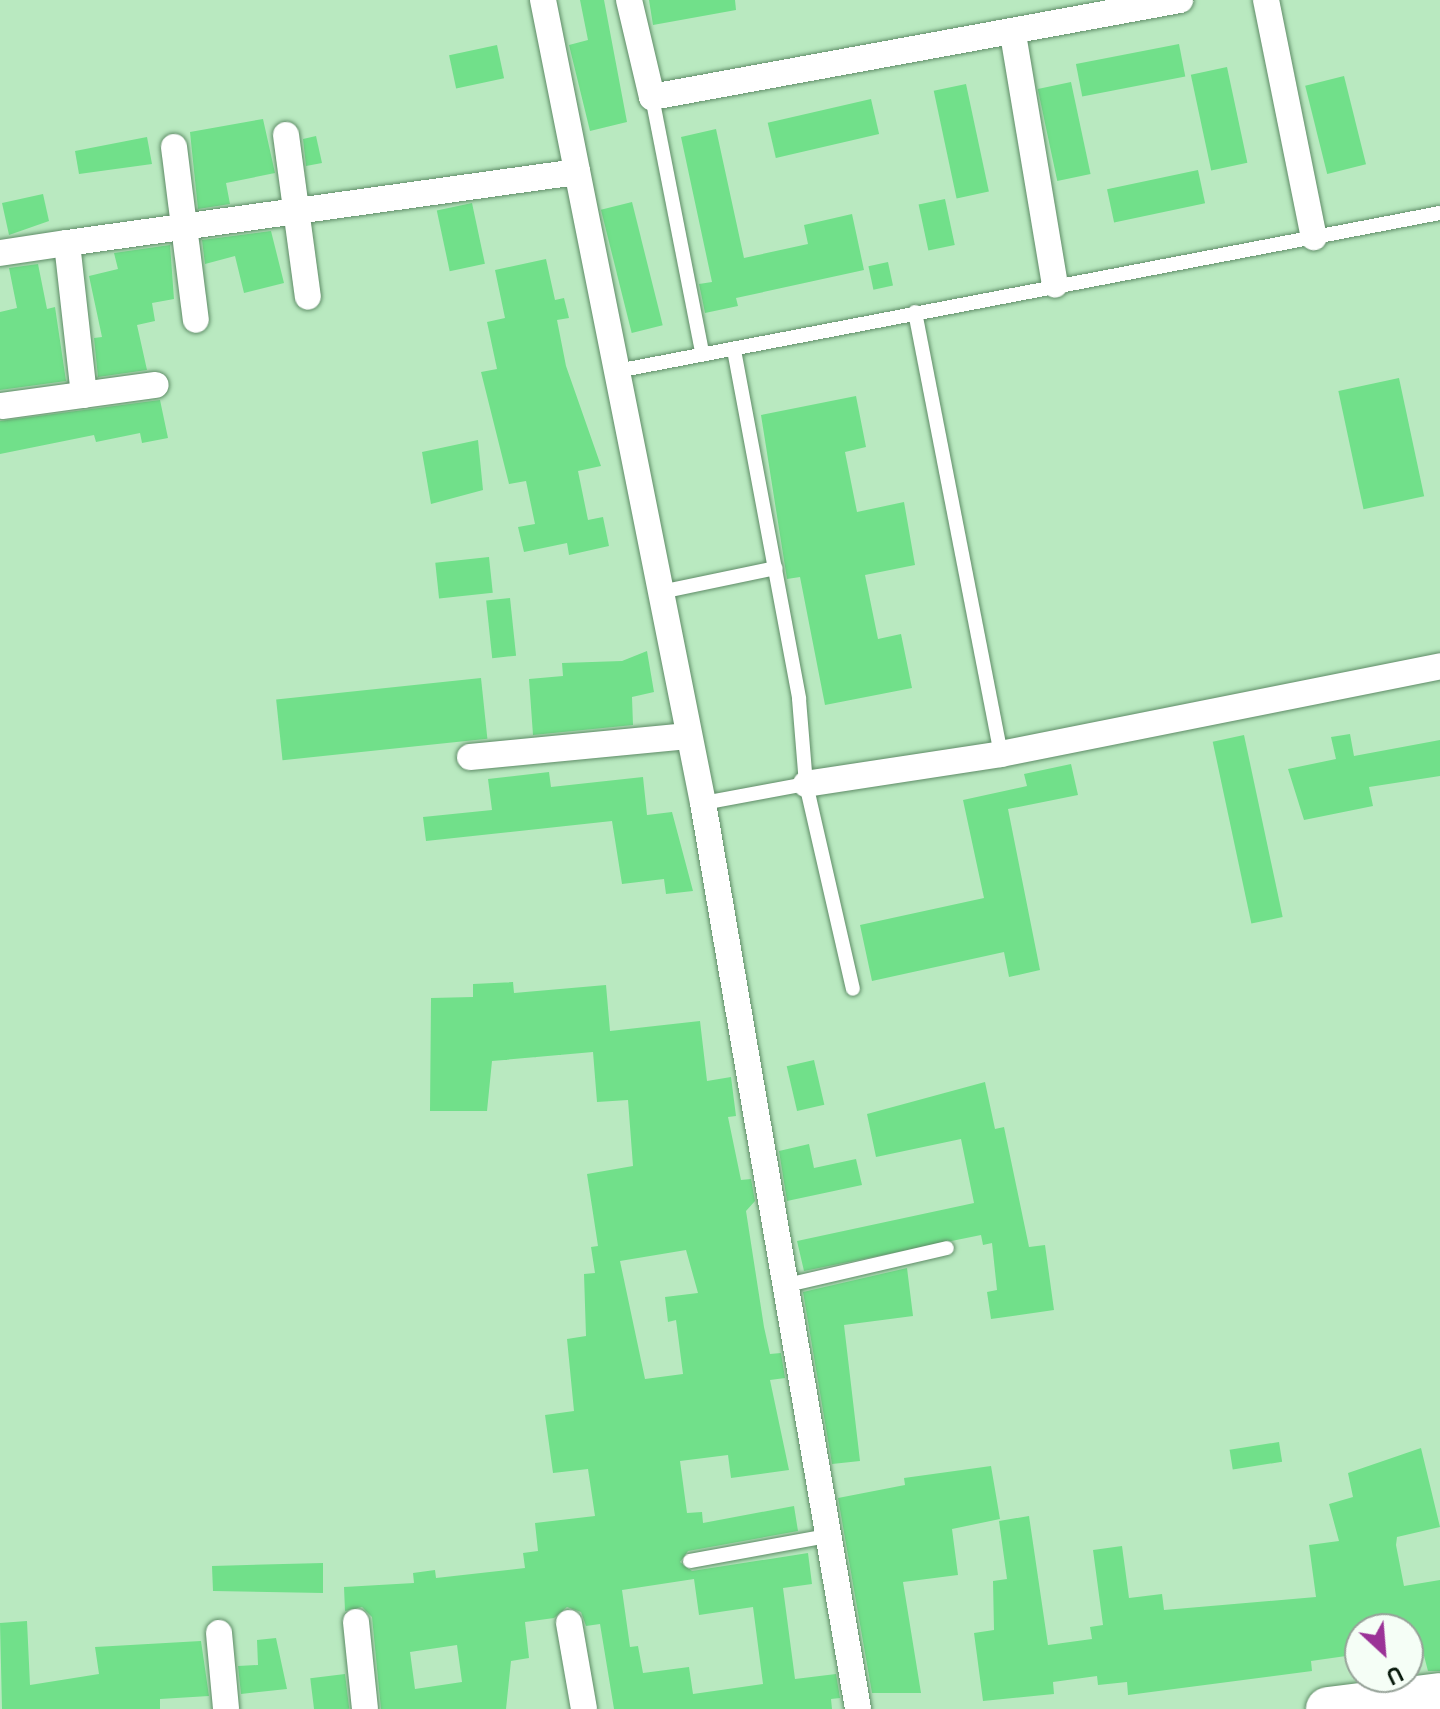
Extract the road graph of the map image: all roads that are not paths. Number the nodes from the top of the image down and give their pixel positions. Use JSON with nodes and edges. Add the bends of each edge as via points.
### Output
{"nodes":[{"id":1,"x":543,"y":0,"type":"edge"},
{"id":2,"x":629,"y":0,"type":"edge"},
{"id":3,"x":1180,"y":0,"type":"edge"},
{"id":4,"x":1266,"y":0,"type":"edge"},
{"id":5,"x":1013,"y":34,"type":"junction"},
{"id":6,"x":652,"y":97,"type":"junction"},
{"id":7,"x":286,"y":135,"type":"dead end"},
{"id":8,"x":174,"y":147,"type":"dead end"},
{"id":9,"x":577,"y":172,"type":"junction"},
{"id":10,"x":1440,"y":213,"type":"edge"},
{"id":11,"x":297,"y":214,"type":"junction"},
{"id":12,"x":186,"y":229,"type":"junction"},
{"id":13,"x":1314,"y":237,"type":"junction"},
{"id":14,"x":67,"y":243,"type":"junction"},
{"id":15,"x":0,"y":253,"type":"edge"},
{"id":16,"x":1055,"y":285,"type":"junction"},
{"id":17,"x":308,"y":297,"type":"dead end"},
{"id":18,"x":915,"y":312,"type":"junction"},
{"id":19,"x":196,"y":320,"type":"dead end"},
{"id":20,"x":734,"y":350,"type":"junction"},
{"id":21,"x":702,"y":352,"type":"junction"},
{"id":22,"x":617,"y":371,"type":"junction"},
{"id":23,"x":156,"y":385,"type":"dead end"},
{"id":24,"x":84,"y":395,"type":"junction"},
{"id":25,"x":2,"y":406,"type":"edge"},
{"id":26,"x":776,"y":568,"type":"junction"},
{"id":27,"x":661,"y":592,"type":"junction"},
{"id":28,"x":1440,"y":666,"type":"edge"},
{"id":29,"x":688,"y":736,"type":"junction"},
{"id":30,"x":1001,"y":754,"type":"junction"},
{"id":31,"x":470,"y":757,"type":"dead end"},
{"id":32,"x":806,"y":784,"type":"junction"},
{"id":33,"x":703,"y":803,"type":"junction"},
{"id":34,"x":853,"y":989,"type":"dead end"},
{"id":35,"x":947,"y":1248,"type":"dead end"},
{"id":36,"x":787,"y":1285,"type":"junction"},
{"id":37,"x":828,"y":1536,"type":"junction"},
{"id":38,"x":690,"y":1561,"type":"dead end"},
{"id":39,"x":356,"y":1622,"type":"dead end"},
{"id":40,"x":569,"y":1623,"type":"dead end"},
{"id":41,"x":219,"y":1633,"type":"dead end"},
{"id":42,"x":1440,"y":1695,"type":"edge"},
{"id":43,"x":226,"y":1709,"type":"edge"},
{"id":44,"x":365,"y":1709,"type":"edge"},
{"id":45,"x":584,"y":1709,"type":"edge"},
{"id":46,"x":858,"y":1709,"type":"edge"},
{"id":47,"x":1328,"y":1709,"type":"edge"}],
"edges":[{"from":1,"to":9,"type":"street"},
{"from":2,"to":6,"type":"street"},
{"from":3,"to":5,"type":"street"},
{"from":4,"to":13,"type":"street"},
{"from":5,"to":6,"type":"street"},
{"from":5,"to":16,"type":"street"},
{"from":6,"to":21,"type":"lane"},
{"from":7,"to":11,"type":"street"},
{"from":8,"to":12,"type":"street"},
{"from":9,"to":11,"type":"street"},
{"from":9,"to":22,"type":"street"},
{"from":10,"to":13,"type":"lane"},
{"from":11,"to":12,"type":"street"},
{"from":11,"to":17,"type":"street"},
{"from":12,"to":14,"type":"street"},
{"from":12,"to":19,"type":"street"},
{"from":13,"to":16,"type":"lane"},
{"from":14,"to":15,"type":"street"},
{"from":14,"to":24,"type":"street"},
{"from":16,"to":18,"type":"lane"},
{"from":18,"to":20,"type":"lane"},
{"from":18,"to":30,"type":"lane"},
{"from":20,"to":21,"type":"lane"},
{"from":20,"to":26,"type":"lane"},
{"from":21,"to":22,"type":"lane"},
{"from":22,"to":27,"type":"street"},
{"from":23,"to":24,"type":"street"},
{"from":24,"to":25,"type":"street"},
{"from":26,"to":27,"type":"lane"},
{"from":26,"to":32,"type":"lane"},
{"from":27,"to":29,"type":"street"},
{"from":28,"to":30,"type":"street"},
{"from":29,"to":31,"type":"street"},
{"from":29,"to":33,"type":"street"},
{"from":30,"to":32,"type":"street"},
{"from":32,"to":33,"type":"lane"},
{"from":32,"to":34,"type":"lane"},
{"from":33,"to":36,"type":"street"},
{"from":35,"to":36,"type":"lane"},
{"from":36,"to":37,"type":"street"},
{"from":37,"to":38,"type":"lane"},
{"from":37,"to":46,"type":"street"},
{"from":39,"to":44,"type":"street"},
{"from":40,"to":45,"type":"street"},
{"from":41,"to":43,"type":"street"},
{"from":42,"to":47,"type":"highway"}]}
